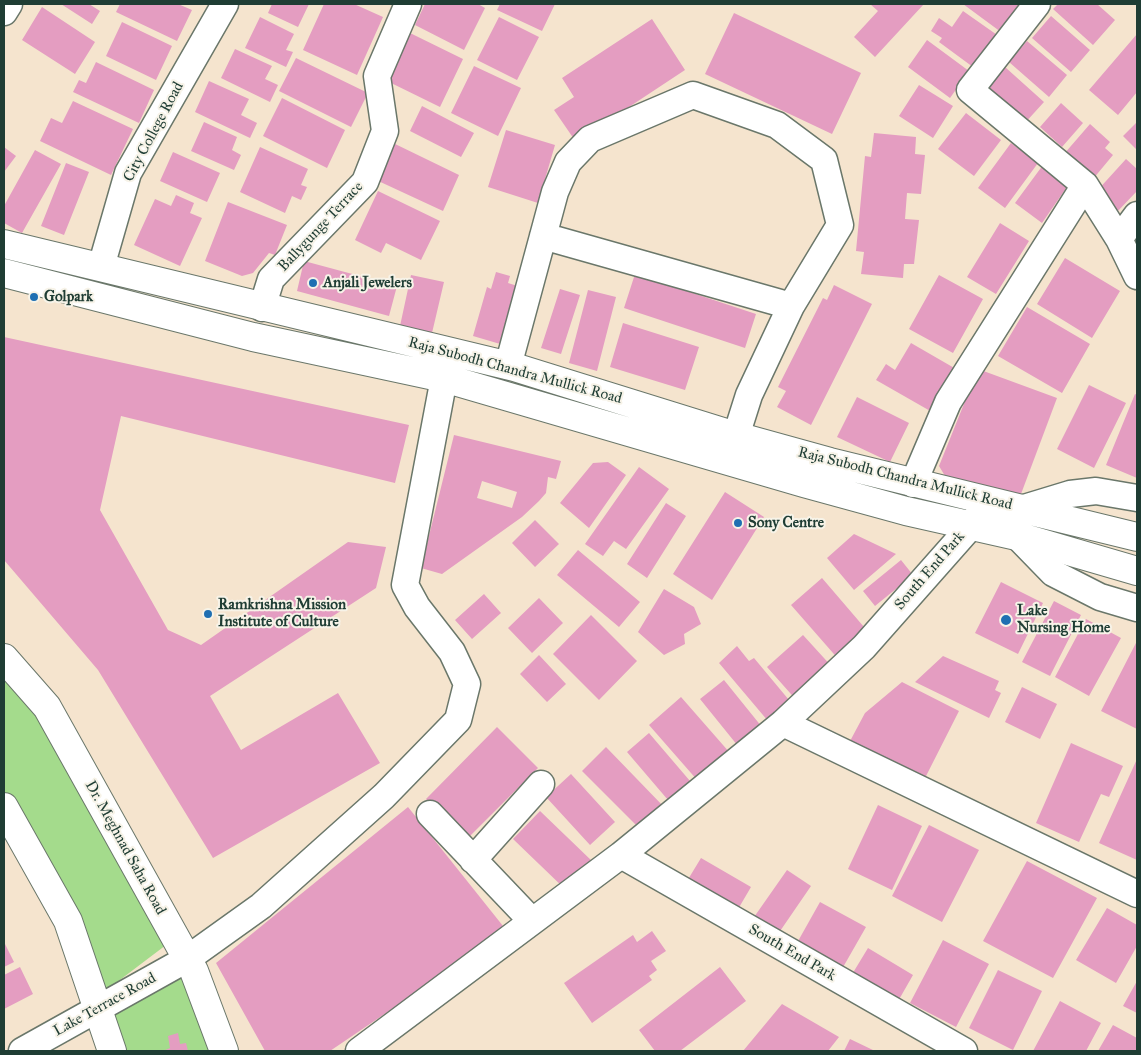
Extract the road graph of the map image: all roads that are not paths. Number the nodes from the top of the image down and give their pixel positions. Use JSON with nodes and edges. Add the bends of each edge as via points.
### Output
{"nodes":[{"id":1,"x":9,"y":4,"type":"edge"},
{"id":2,"x":225,"y":4,"type":"edge"},
{"id":3,"x":408,"y":4,"type":"edge"},
{"id":4,"x":1037,"y":4,"type":"edge"},
{"id":5,"x":4,"y":12,"type":"edge"},
{"id":6,"x":1085,"y":185,"type":"junction"},
{"id":7,"x":1137,"y":215,"type":"edge"},
{"id":8,"x":544,"y":236,"type":"junction"},
{"id":9,"x":1119,"y":239,"type":"junction"},
{"id":10,"x":4,"y":244,"type":"edge"},
{"id":11,"x":100,"y":267,"type":"junction"},
{"id":12,"x":4,"y":273,"type":"edge"},
{"id":13,"x":1137,"y":276,"type":"edge"},
{"id":14,"x":791,"y":306,"type":"junction"},
{"id":15,"x":262,"y":308,"type":"junction"},
{"id":16,"x":443,"y":350,"type":"junction"},
{"id":17,"x":508,"y":366,"type":"junction"},
{"id":18,"x":444,"y":378,"type":"junction"},
{"id":19,"x":736,"y":436,"type":"junction"},
{"id":20,"x":913,"y":484,"type":"junction"},
{"id":21,"x":1137,"y":498,"type":"edge"},
{"id":22,"x":988,"y":500,"type":"junction"},
{"id":23,"x":1024,"y":508,"type":"junction"},
{"id":24,"x":971,"y":526,"type":"junction"},
{"id":25,"x":1128,"y":534,"type":"edge"},
{"id":26,"x":1017,"y":536,"type":"junction"},
{"id":27,"x":1137,"y":571,"type":"edge"},
{"id":28,"x":1137,"y":608,"type":"edge"},
{"id":29,"x":4,"y":658,"type":"edge"},
{"id":30,"x":783,"y":723,"type":"junction"},
{"id":31,"x":541,"y":784,"type":"dead end"},
{"id":32,"x":4,"y":807,"type":"edge"},
{"id":33,"x":430,"y":814,"type":"dead end"},
{"id":34,"x":620,"y":854,"type":"junction"},
{"id":35,"x":473,"y":860,"type":"junction"},
{"id":36,"x":1137,"y":894,"type":"edge"},
{"id":37,"x":531,"y":920,"type":"junction"},
{"id":38,"x":187,"y":958,"type":"junction"},
{"id":39,"x":98,"y":1010,"type":"junction"},
{"id":40,"x":956,"y":1049,"type":"edge"},
{"id":41,"x":22,"y":1051,"type":"edge"},
{"id":42,"x":112,"y":1051,"type":"edge"},
{"id":43,"x":224,"y":1051,"type":"edge"},
{"id":44,"x":359,"y":1051,"type":"edge"}],
"edges":[{"from":1,"to":5,"type":"street"},
{"from":2,"to":11,"type":"street","name":"City College Road","via":[[128,172]]},
{"from":3,"to":15,"type":"street","name":"Ballygunge Terrace","via":[[377,76],[385,131],[365,182],[272,279]]},
{"from":4,"to":6,"type":"street","via":[[970,90]]},
{"from":6,"to":9,"type":"street"},
{"from":6,"to":20,"type":"street","via":[[948,402]]},
{"from":7,"to":9,"type":"street"},
{"from":8,"to":14,"type":"street"},
{"from":8,"to":14,"type":"street","via":[[555,192],[568,162],[590,139],[693,94],[776,125],[824,160],[840,225]]},
{"from":8,"to":17,"type":"street"},
{"from":9,"to":13,"type":"street"},
{"from":10,"to":11,"type":"main road","name":"Raja Subodh Chandra Mullick Road"},
{"from":11,"to":15,"type":"main road","name":"Raja Subodh Chandra Mullick Road"},
{"from":12,"to":18,"type":"main road","via":[[253,336]]},
{"from":14,"to":19,"type":"street","via":[[749,395]]},
{"from":15,"to":16,"type":"main road","name":"Raja Subodh Chandra Mullick Road"},
{"from":16,"to":17,"type":"main road","name":"Raja Subodh Chandra Mullick Road"},
{"from":16,"to":18,"type":"street","name":"Lake Terrace Road"},
{"from":17,"to":19,"type":"main road","name":"Raja Subodh Chandra Mullick Road"},
{"from":18,"to":24,"type":"main road","via":[[804,483]]},
{"from":18,"to":38,"type":"street","name":"Lake Terrace Road","via":[[405,586],[452,652],[467,684],[458,720],[384,796],[261,906]]},
{"from":19,"to":20,"type":"main road","name":"Raja Subodh Chandra Mullick Road"},
{"from":20,"to":22,"type":"main road","name":"Raja Subodh Chandra Mullick Road"},
{"from":21,"to":23,"type":"street","via":[[1096,491],[1070,494]]},
{"from":22,"to":23,"type":"main road","name":"Raja Subodh Chandra Mullick Road"},
{"from":22,"to":24,"type":"street","name":"South End Park"},
{"from":23,"to":25,"type":"main road","name":"Raja Subodh Chandra Mullick Road"},
{"from":24,"to":26,"type":"main road"},
{"from":24,"to":30,"type":"street","name":"South End Park","via":[[864,646]]},
{"from":26,"to":27,"type":"main road"},
{"from":26,"to":28,"type":"street","via":[[1053,573],[1100,596]]},
{"from":29,"to":38,"type":"main road","name":"Dr. Meghnad Saha Road","via":[[47,707]]},
{"from":30,"to":34,"type":"street","name":"South End Park"},
{"from":30,"to":36,"type":"street"},
{"from":31,"to":35,"type":"street"},
{"from":32,"to":39,"type":"main road","via":[[68,921]]},
{"from":33,"to":35,"type":"street"},
{"from":34,"to":37,"type":"street","name":"South End Park"},
{"from":34,"to":40,"type":"street","name":"South End Park"},
{"from":35,"to":37,"type":"street"},
{"from":37,"to":44,"type":"street","name":"South End Park"},
{"from":38,"to":39,"type":"street","name":"Lake Terrace Road"},
{"from":38,"to":43,"type":"main road","name":"Dr. Meghnad Saha Road"},
{"from":39,"to":41,"type":"street","name":"Lake Terrace Road"},
{"from":39,"to":42,"type":"main road"}]}
